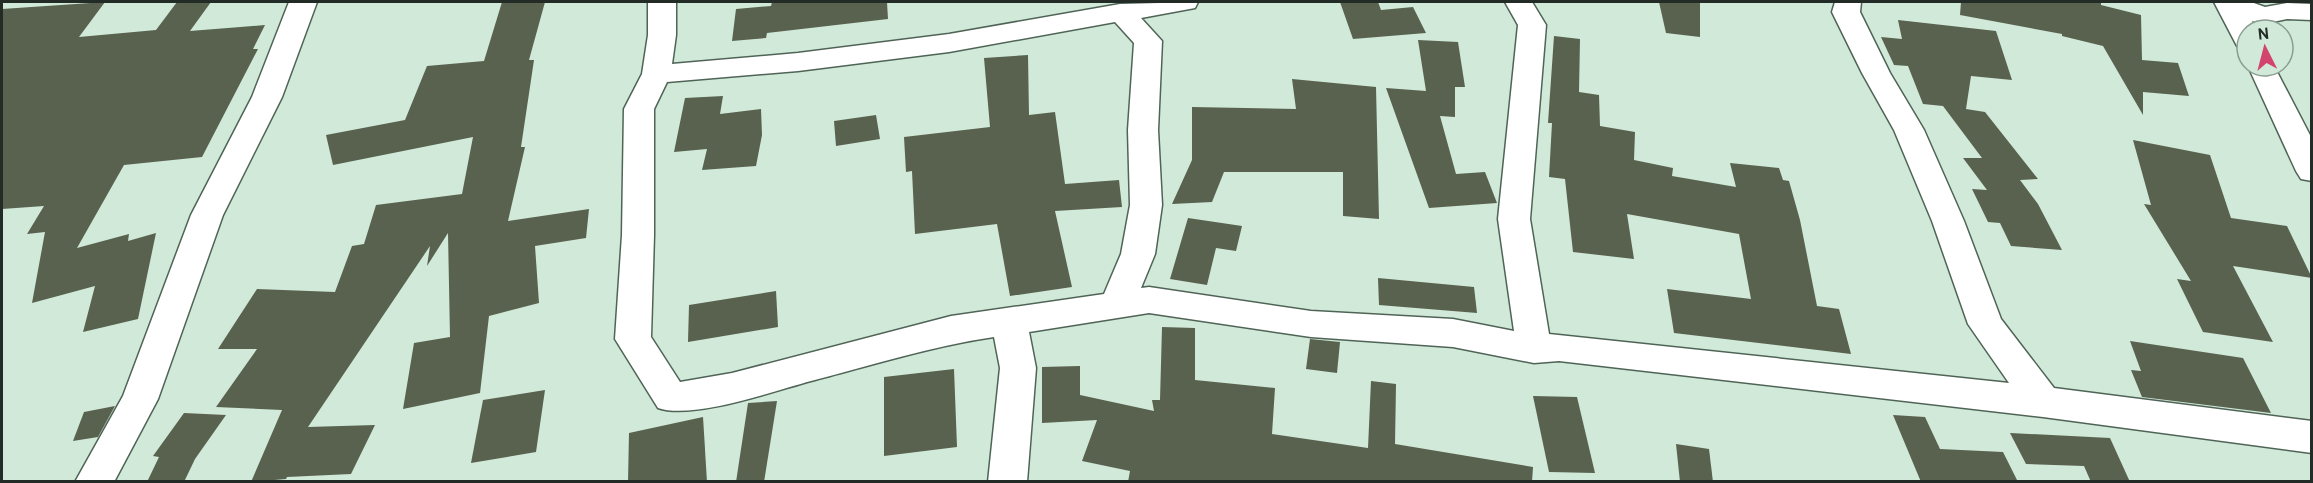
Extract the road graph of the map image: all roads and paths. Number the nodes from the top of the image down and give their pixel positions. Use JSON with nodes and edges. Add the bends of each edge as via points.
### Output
{"nodes":[{"id":1,"x":303,"y":2,"type":"edge"},
{"id":2,"x":662,"y":2,"type":"edge"},
{"id":3,"x":1185,"y":2,"type":"edge"},
{"id":4,"x":1519,"y":2,"type":"edge"},
{"id":5,"x":1848,"y":2,"type":"edge"},
{"id":6,"x":2228,"y":2,"type":"edge"},
{"id":7,"x":1120,"y":12,"type":"junction"},
{"id":8,"x":2312,"y":12,"type":"edge"},
{"id":9,"x":2236,"y":18,"type":"edge"},
{"id":10,"x":656,"y":74,"type":"junction"},
{"id":11,"x":2266,"y":78,"type":"edge"},
{"id":12,"x":2312,"y":171,"type":"edge"},
{"id":13,"x":1116,"y":306,"type":"junction"},
{"id":14,"x":1009,"y":321,"type":"junction"},
{"id":15,"x":1534,"y":349,"type":"junction"},
{"id":16,"x":2043,"y":402,"type":"junction"},
{"id":17,"x":2312,"y":437,"type":"edge"},
{"id":18,"x":94,"y":482,"type":"edge"},
{"id":19,"x":1007,"y":482,"type":"edge"}],
"edges":[{"from":1,"to":18,"type":"street","via":[[267,97],[207,215],[140,399]]},
{"from":2,"to":10,"type":"street"},
{"from":3,"to":7,"type":"street"},
{"from":4,"to":15,"type":"street","via":[[1532,25],[1514,219]]},
{"from":5,"to":16,"type":"street","via":[[1846,12],[1909,130],[1986,324]]},
{"from":6,"to":8,"type":"street","via":[[2263,16],[2287,11]]},
{"from":6,"to":9,"type":"street"},
{"from":7,"to":10,"type":"street","via":[[949,43],[798,62]]},
{"from":7,"to":13,"type":"street","via":[[1148,40],[1148,60],[1143,130],[1146,205],[1138,254]]},
{"from":10,"to":14,"type":"street","via":[[639,109],[633,339],[671,398],[732,388],[951,330]]},
{"from":11,"to":12,"type":"street"},
{"from":13,"to":14,"type":"street"},
{"from":13,"to":15,"type":"street","via":[[1149,300],[1311,324],[1453,333]]},
{"from":14,"to":19,"type":"street","via":[[1018,368]]},
{"from":15,"to":16,"type":"street","via":[[1559,347]]},
{"from":16,"to":17,"type":"street"}]}
